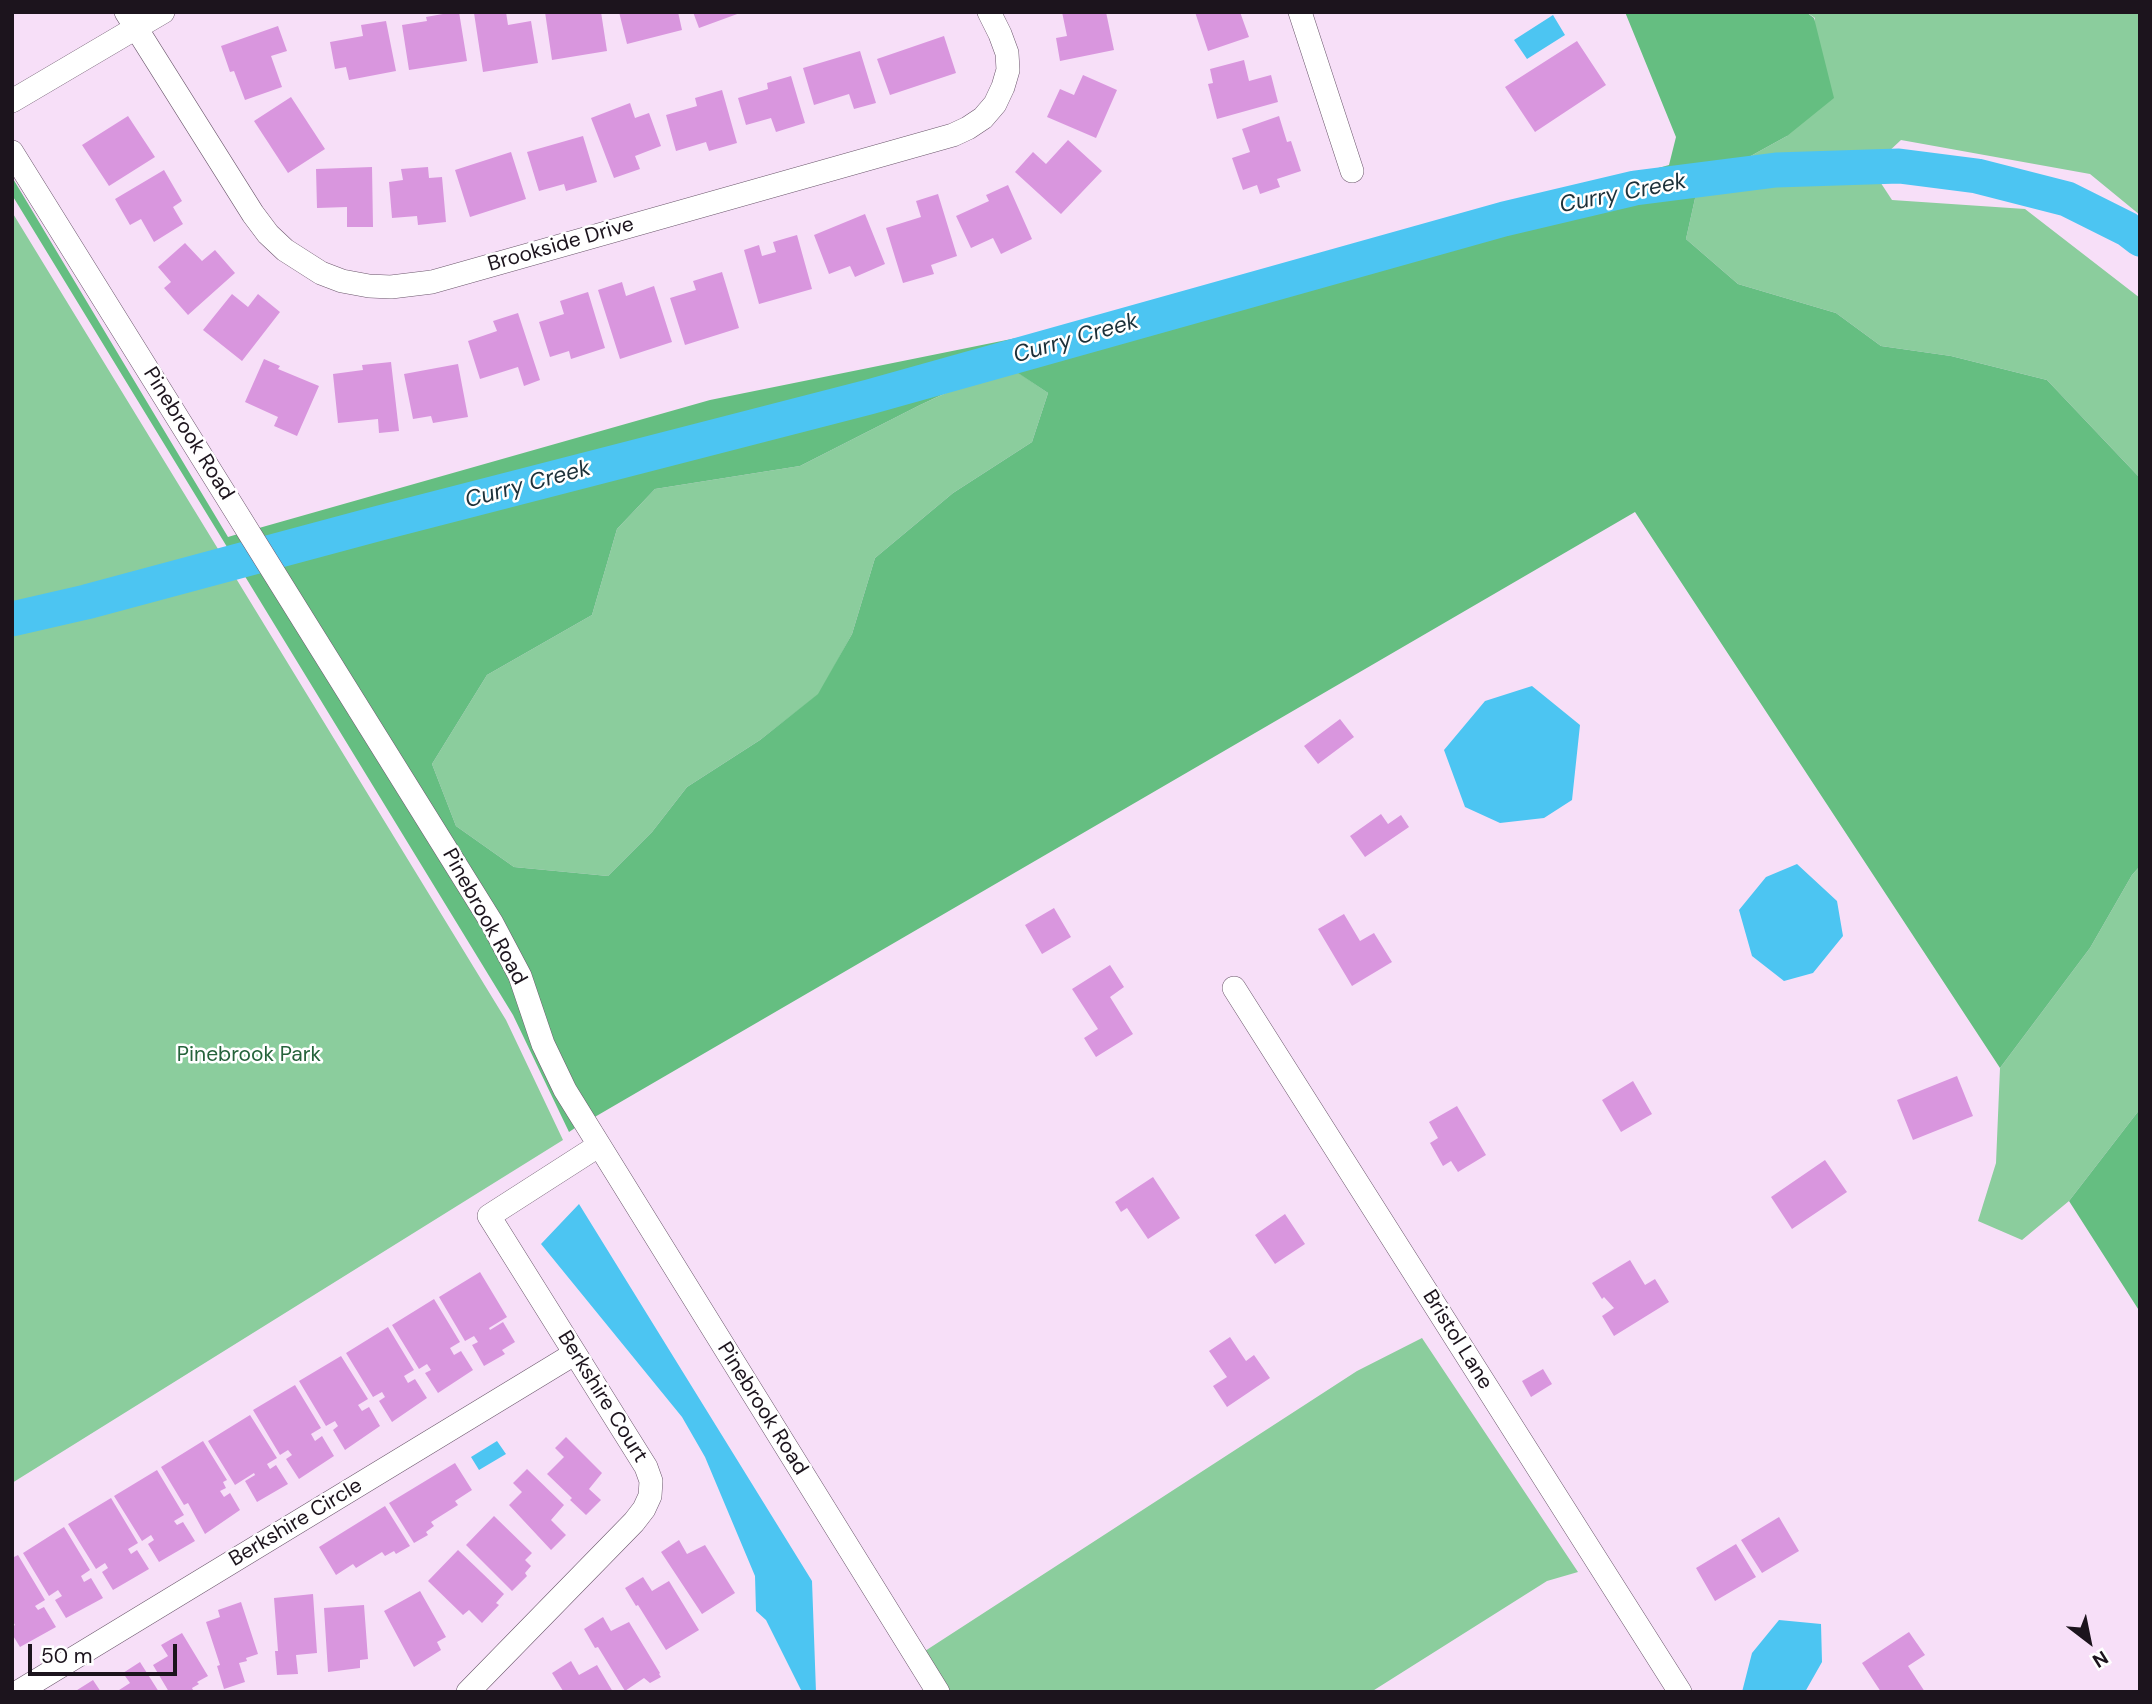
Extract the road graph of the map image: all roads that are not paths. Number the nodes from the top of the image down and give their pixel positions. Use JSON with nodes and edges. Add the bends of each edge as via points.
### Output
{"nodes":[{"id":1,"x":163,"y":12,"type":"edge"},
{"id":2,"x":989,"y":12,"type":"edge"},
{"id":3,"x":1300,"y":12,"type":"edge"},
{"id":4,"x":131,"y":20,"type":"edge"},
{"id":5,"x":12,"y":101,"type":"edge"},
{"id":6,"x":12,"y":152,"type":"edge"},
{"id":7,"x":1352,"y":171,"type":"dead end"},
{"id":8,"x":1234,"y":988,"type":"dead end"},
{"id":9,"x":598,"y":1146,"type":"junction"},
{"id":10,"x":574,"y":1354,"type":"junction"},
{"id":11,"x":19,"y":1692,"type":"edge"},
{"id":12,"x":468,"y":1692,"type":"edge"},
{"id":13,"x":938,"y":1692,"type":"edge"},
{"id":14,"x":1680,"y":1692,"type":"edge"}],
"edges":[{"from":1,"to":4,"type":"street"},
{"from":2,"to":4,"type":"street","name":"Brookside Drive","via":[[1007,53],[1008,70],[995,104],[983,118],[953,135],[432,282],[391,287],[342,281],[321,273],[268,233]]},
{"from":3,"to":7,"type":"street"},
{"from":4,"to":5,"type":"street"},
{"from":6,"to":9,"type":"street","name":"Pinebrook Road","via":[[503,942],[552,1066]]},
{"from":8,"to":14,"type":"street","name":"Bristol Lane"},
{"from":9,"to":10,"type":"street","name":"Berkshire Court","via":[[489,1216]]},
{"from":9,"to":13,"type":"street","name":"Pinebrook Road"},
{"from":10,"to":11,"type":"street","name":"Berkshire Circle"},
{"from":10,"to":12,"type":"street","name":"Berkshire Court","via":[[646,1467],[650,1496],[634,1522]]}]}
